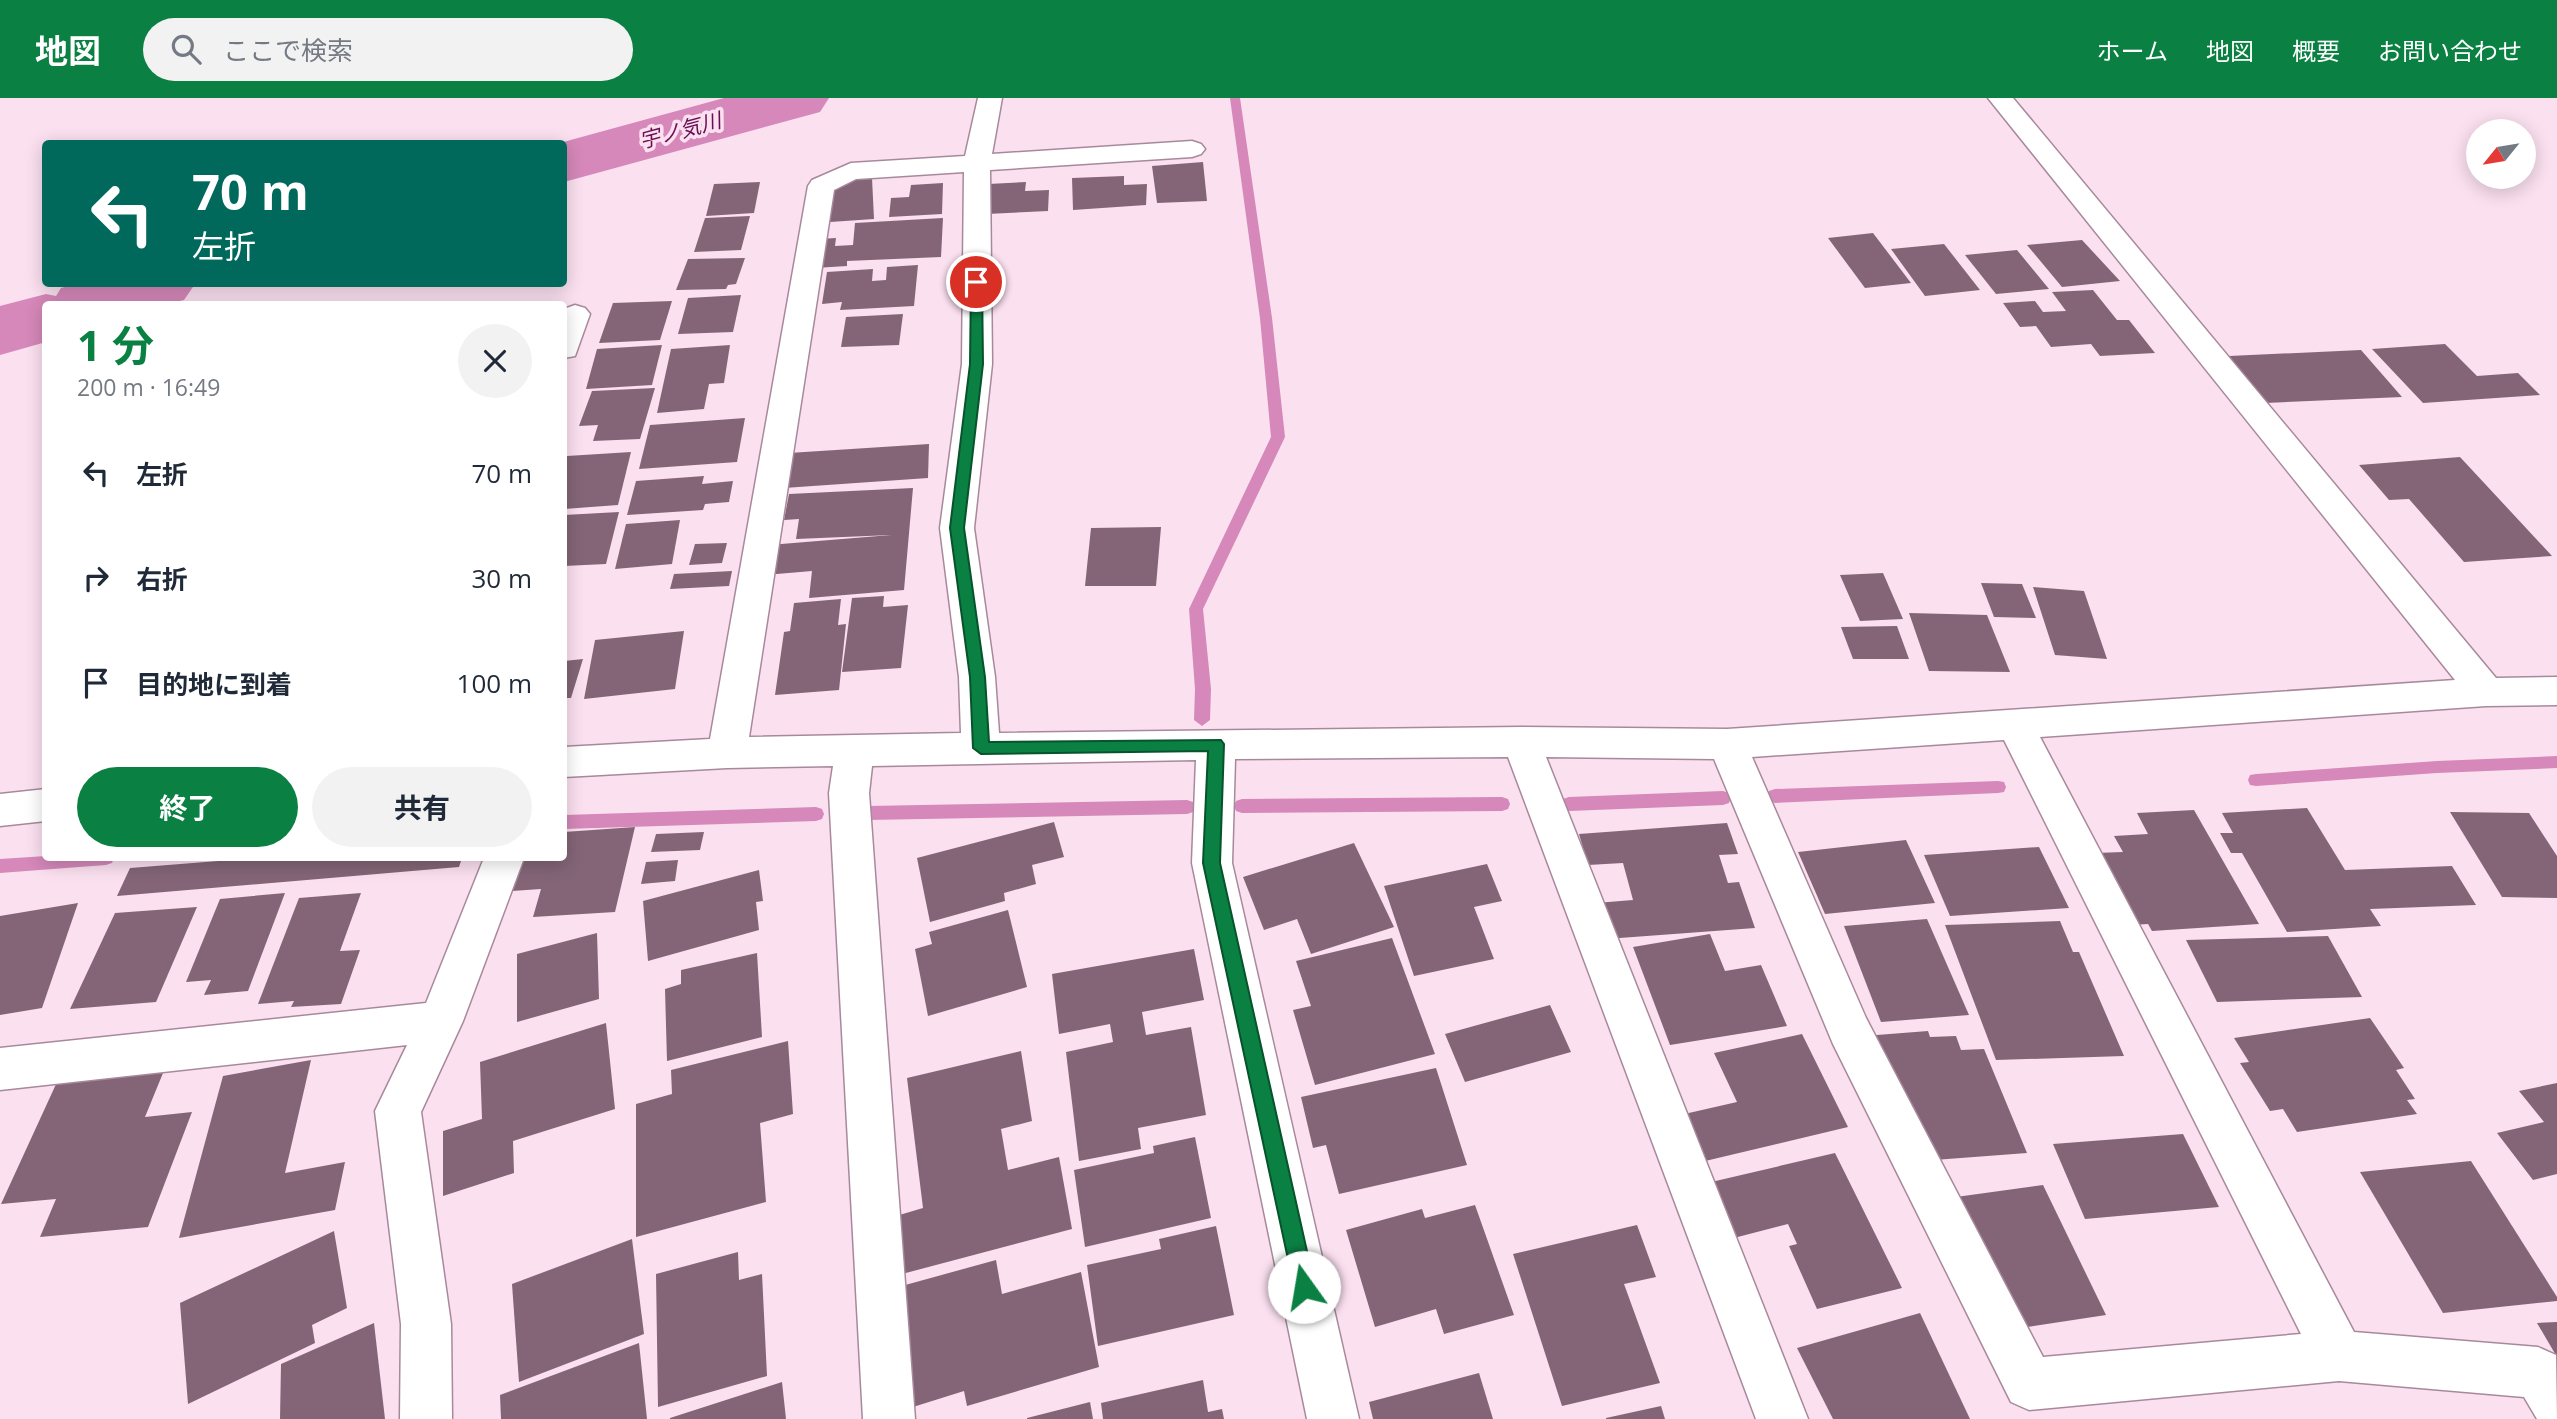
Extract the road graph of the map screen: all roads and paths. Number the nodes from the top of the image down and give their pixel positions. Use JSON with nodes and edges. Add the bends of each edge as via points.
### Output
{"nodes":[{"id":1,"x":990,"y":98,"type":"edge"},
{"id":2,"x":2000,"y":98,"type":"edge"},
{"id":3,"x":1192,"y":149,"type":"dead end"},
{"id":4,"x":977,"y":163,"type":"junction"},
{"id":5,"x":575,"y":314,"type":"dead end"},
{"id":6,"x":567,"y":339,"type":"edge"},
{"id":7,"x":2557,"y":691,"type":"edge"},
{"id":8,"x":2487,"y":692,"type":"junction"},
{"id":9,"x":2015,"y":725,"type":"junction"},
{"id":10,"x":1521,"y":742,"type":"junction"},
{"id":11,"x":1216,"y":744,"type":"junction"},
{"id":12,"x":1727,"y":744,"type":"junction"},
{"id":13,"x":981,"y":748,"type":"junction"},
{"id":14,"x":855,"y":750,"type":"junction"},
{"id":15,"x":727,"y":753,"type":"junction"},
{"id":16,"x":567,"y":762,"type":"edge"},
{"id":17,"x":42,"y":805,"type":"edge"},
{"id":18,"x":0,"y":810,"type":"edge"},
{"id":19,"x":504,"y":861,"type":"edge"},
{"id":20,"x":441,"y":1021,"type":"junction"},
{"id":21,"x":0,"y":1069,"type":"edge"},
{"id":22,"x":2339,"y":1356,"type":"junction"},
{"id":23,"x":2557,"y":1403,"type":"edge"},
{"id":24,"x":426,"y":1419,"type":"edge"},
{"id":25,"x":889,"y":1419,"type":"edge"},
{"id":26,"x":1333,"y":1419,"type":"edge"},
{"id":27,"x":1782,"y":1419,"type":"edge"}],
"edges":[{"from":1,"to":4,"type":"street"},
{"from":2,"to":8,"type":"street"},
{"from":3,"to":4,"type":"street"},
{"from":4,"to":13,"type":"street","via":[[977,364],[957,528],[977,677]]},
{"from":4,"to":15,"type":"street","via":[[850,172],[821,186]]},
{"from":5,"to":6,"type":"street"},
{"from":7,"to":8,"type":"street"},
{"from":8,"to":9,"type":"street"},
{"from":9,"to":12,"type":"street"},
{"from":9,"to":22,"type":"street"},
{"from":10,"to":11,"type":"street"},
{"from":10,"to":12,"type":"street"},
{"from":10,"to":27,"type":"street"},
{"from":11,"to":13,"type":"street"},
{"from":11,"to":26,"type":"street","via":[[1212,863]]},
{"from":12,"to":22,"type":"street","via":[[1849,1030],[2029,1384]]},
{"from":13,"to":14,"type":"street"},
{"from":14,"to":15,"type":"street"},
{"from":14,"to":25,"type":"street","via":[[849,793]]},
{"from":15,"to":16,"type":"street"},
{"from":17,"to":18,"type":"street"},
{"from":19,"to":20,"type":"street"},
{"from":20,"to":21,"type":"street"},
{"from":20,"to":24,"type":"street","via":[[398,1111],[425,1324]]},
{"from":22,"to":23,"type":"street","via":[[2538,1373]]}]}
